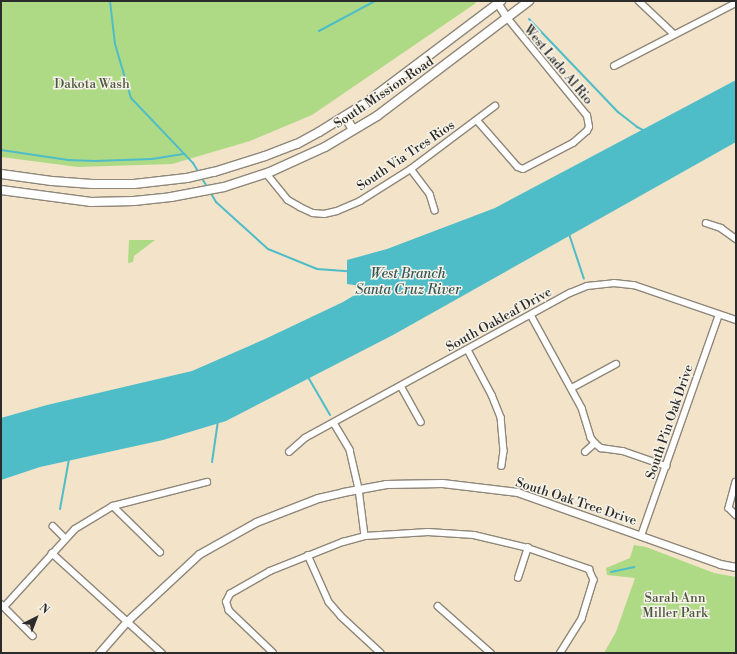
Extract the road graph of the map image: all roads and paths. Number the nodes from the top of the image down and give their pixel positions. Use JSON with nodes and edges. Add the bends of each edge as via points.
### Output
{"nodes":[{"id":1,"x":529,"y":1,"type":"edge"},
{"id":2,"x":639,"y":1,"type":"edge"},
{"id":3,"x":498,"y":2,"type":"edge"},
{"id":4,"x":736,"y":3,"type":"edge"},
{"id":5,"x":507,"y":18,"type":"junction"},
{"id":6,"x":674,"y":34,"type":"junction"},
{"id":7,"x":614,"y":66,"type":"dead end"},
{"id":8,"x":495,"y":106,"type":"dead end"},
{"id":9,"x":345,"y":116,"type":"junction"},
{"id":10,"x":477,"y":120,"type":"junction"},
{"id":11,"x":353,"y":130,"type":"junction"},
{"id":12,"x":410,"y":169,"type":"junction"},
{"id":13,"x":1,"y":174,"type":"edge"},
{"id":14,"x":267,"y":174,"type":"junction"},
{"id":15,"x":1,"y":190,"type":"edge"},
{"id":16,"x":435,"y":210,"type":"dead end"},
{"id":17,"x":706,"y":223,"type":"dead end"},
{"id":18,"x":736,"y":239,"type":"edge"},
{"id":19,"x":719,"y":314,"type":"junction"},
{"id":20,"x":531,"y":315,"type":"junction"},
{"id":21,"x":736,"y":320,"type":"edge"},
{"id":22,"x":468,"y":350,"type":"junction"},
{"id":23,"x":616,"y":364,"type":"dead end"},
{"id":24,"x":401,"y":386,"type":"junction"},
{"id":25,"x":572,"y":388,"type":"junction"},
{"id":26,"x":421,"y":422,"type":"dead end"},
{"id":27,"x":334,"y":423,"type":"junction"},
{"id":28,"x":594,"y":444,"type":"junction"},
{"id":29,"x":289,"y":452,"type":"dead end"},
{"id":30,"x":585,"y":452,"type":"dead end"},
{"id":31,"x":502,"y":466,"type":"dead end"},
{"id":32,"x":666,"y":466,"type":"junction"},
{"id":33,"x":207,"y":482,"type":"dead end"},
{"id":34,"x":736,"y":482,"type":"edge"},
{"id":35,"x":359,"y":488,"type":"junction"},
{"id":36,"x":113,"y":506,"type":"junction"},
{"id":37,"x":736,"y":515,"type":"edge"},
{"id":38,"x":53,"y":526,"type":"dead end"},
{"id":39,"x":366,"y":536,"type":"junction"},
{"id":40,"x":641,"y":536,"type":"junction"},
{"id":41,"x":66,"y":539,"type":"junction"},
{"id":42,"x":528,"y":548,"type":"junction"},
{"id":43,"x":160,"y":552,"type":"dead end"},
{"id":44,"x":52,"y":554,"type":"junction"},
{"id":45,"x":308,"y":555,"type":"junction"},
{"id":46,"x":736,"y":567,"type":"edge"},
{"id":47,"x":518,"y":578,"type":"dead end"},
{"id":48,"x":2,"y":605,"type":"edge"},
{"id":49,"x":438,"y":606,"type":"dead end"},
{"id":50,"x":127,"y":621,"type":"junction"},
{"id":51,"x":33,"y":636,"type":"dead end"},
{"id":52,"x":98,"y":653,"type":"edge"},
{"id":53,"x":162,"y":653,"type":"edge"},
{"id":54,"x":273,"y":653,"type":"edge"},
{"id":55,"x":381,"y":653,"type":"edge"},
{"id":56,"x":491,"y":653,"type":"edge"},
{"id":57,"x":561,"y":653,"type":"edge"}],
"edges":[{"from":1,"to":5,"type":"main road","name":"South Mission Road"},
{"from":2,"to":6,"type":"street"},
{"from":3,"to":5,"type":"street"},
{"from":3,"to":9,"type":"main road","name":"South Mission Road","via":[[437,50]]},
{"from":4,"to":6,"type":"street"},
{"from":5,"to":10,"type":"street","name":"West Lado Al Rio","via":[[587,116],[589,127],[573,143],[524,169],[518,167]]},
{"from":5,"to":11,"type":"main road","name":"South Mission Road","via":[[396,102]]},
{"from":6,"to":7,"type":"street"},
{"from":8,"to":10,"type":"street","name":"South Via Tres Rios"},
{"from":9,"to":11,"type":"main road"},
{"from":9,"to":13,"type":"main road","name":"South Mission Road","via":[[297,144],[214,172],[187,178],[134,184],[92,184]]},
{"from":10,"to":12,"type":"street","name":"South Via Tres Rios"},
{"from":11,"to":14,"type":"main road","name":"South Mission Road"},
{"from":12,"to":14,"type":"street","name":"South Via Tres Rios","via":[[360,201],[324,214],[300,208],[288,200]]},
{"from":12,"to":16,"type":"street","via":[[430,194]]},
{"from":14,"to":15,"type":"main road","name":"South Mission Road","via":[[224,187],[134,201],[91,202]]},
{"from":17,"to":18,"type":"street","via":[[721,228]]},
{"from":19,"to":20,"type":"street","name":"South Oakleaf Drive","via":[[642,288],[614,283],[595,284],[578,290]]},
{"from":19,"to":21,"type":"street","name":"South Oakleaf Drive"},
{"from":19,"to":32,"type":"street","name":"South Pin Oak Drive"},
{"from":20,"to":22,"type":"street","name":"South Oakleaf Drive"},
{"from":20,"to":25,"type":"street"},
{"from":22,"to":24,"type":"street","name":"South Oakleaf Drive"},
{"from":22,"to":31,"type":"street","via":[[501,417],[504,451]]},
{"from":23,"to":25,"type":"street"},
{"from":24,"to":26,"type":"street"},
{"from":24,"to":27,"type":"street","name":"South Oakleaf Drive"},
{"from":25,"to":28,"type":"street","via":[[585,414]]},
{"from":27,"to":29,"type":"street","name":"South Oakleaf Drive","via":[[305,438]]},
{"from":27,"to":35,"type":"street","via":[[350,450]]},
{"from":28,"to":30,"type":"street"},
{"from":28,"to":32,"type":"street"},
{"from":32,"to":40,"type":"street","name":"South Pin Oak Drive"},
{"from":33,"to":36,"type":"street"},
{"from":34,"to":37,"type":"street","via":[[729,501],[729,512]]},
{"from":35,"to":39,"type":"street"},
{"from":35,"to":40,"type":"street","name":"South Oak Tree Drive","via":[[430,482],[516,492]]},
{"from":35,"to":50,"type":"street","name":"South Oak Tree Drive","via":[[318,498],[256,522],[199,554]]},
{"from":36,"to":41,"type":"street","via":[[75,529]]},
{"from":36,"to":43,"type":"street"},
{"from":38,"to":41,"type":"street"},
{"from":39,"to":42,"type":"street","via":[[428,532],[474,535]]},
{"from":39,"to":45,"type":"street"},
{"from":40,"to":46,"type":"street","name":"South Oak Tree Drive","via":[[720,564]]},
{"from":41,"to":44,"type":"street"},
{"from":42,"to":47,"type":"street"},
{"from":42,"to":57,"type":"street","via":[[584,567],[595,574],[582,619]]},
{"from":44,"to":48,"type":"street"},
{"from":44,"to":50,"type":"street"},
{"from":45,"to":54,"type":"street","via":[[270,571],[230,594],[224,603],[234,617]]},
{"from":45,"to":55,"type":"street","via":[[329,602]]},
{"from":48,"to":51,"type":"street"},
{"from":49,"to":56,"type":"street"},
{"from":50,"to":52,"type":"street","name":"South Oak Tree Drive"},
{"from":50,"to":53,"type":"street"}]}
